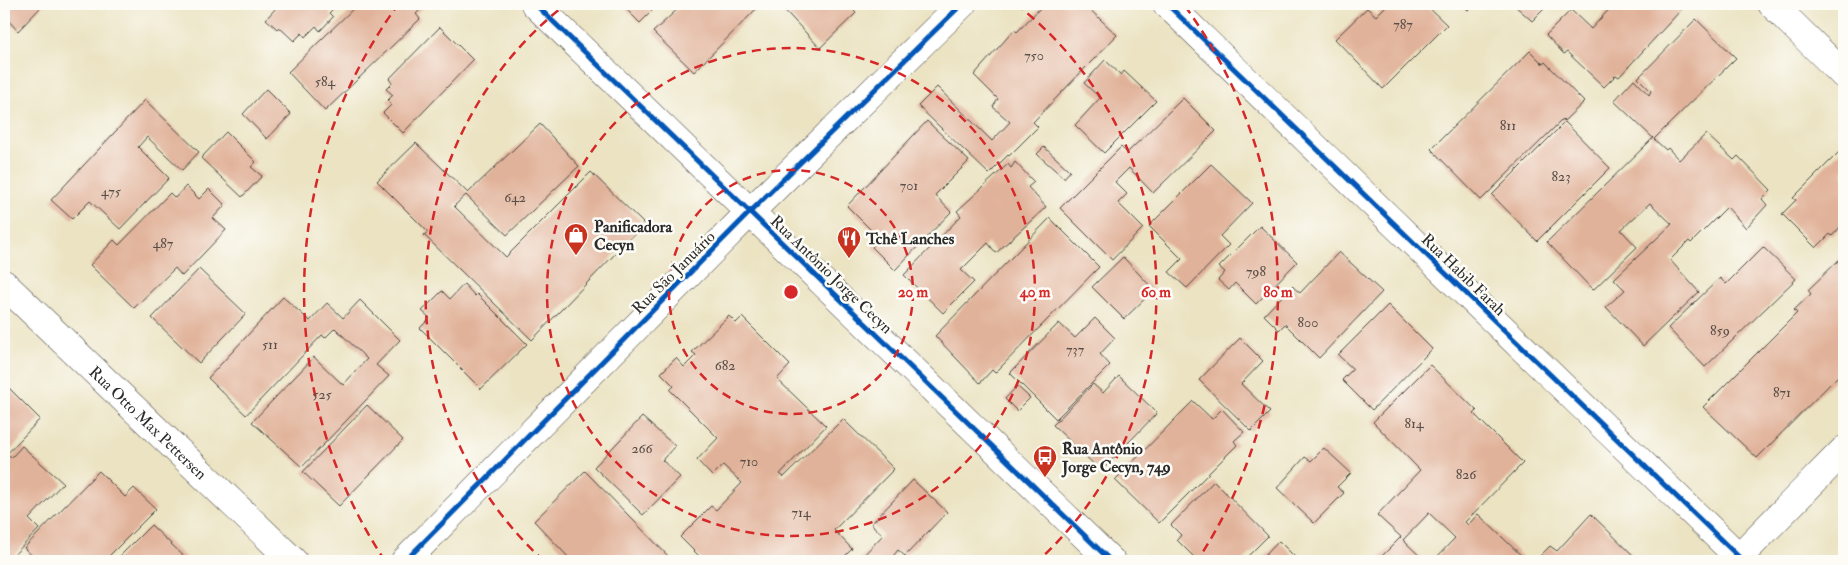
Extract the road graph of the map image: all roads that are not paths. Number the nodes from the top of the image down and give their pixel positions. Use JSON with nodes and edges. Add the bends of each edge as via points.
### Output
{"nodes":[{"id":1,"x":535,"y":4,"type":"edge"},
{"id":2,"x":962,"y":4,"type":"edge"},
{"id":3,"x":1167,"y":4,"type":"edge"},
{"id":4,"x":1772,"y":4,"type":"edge"},
{"id":5,"x":1844,"y":75,"type":"edge"},
{"id":6,"x":750,"y":212,"type":"junction"},
{"id":7,"x":4,"y":284,"type":"edge"},
{"id":8,"x":1844,"y":450,"type":"edge"},
{"id":9,"x":1739,"y":560,"type":"edge"},
{"id":10,"x":294,"y":561,"type":"edge"},
{"id":11,"x":406,"y":561,"type":"edge"},
{"id":12,"x":1111,"y":561,"type":"edge"}],
"edges":[{"from":1,"to":6,"type":"street","name":"Rua Antônio Jorge Cecyn"},
{"from":2,"to":6,"type":"street","name":"Rua São Januário"},
{"from":3,"to":9,"type":"street","name":"Rua Habib Farah"},
{"from":4,"to":5,"type":"street"},
{"from":6,"to":11,"type":"street","name":"Rua São Januário"},
{"from":6,"to":12,"type":"street","name":"Rua Antônio Jorge Cecyn"},
{"from":7,"to":10,"type":"street","name":"Rua Otto Max Pettersen"},
{"from":8,"to":9,"type":"street"}]}
